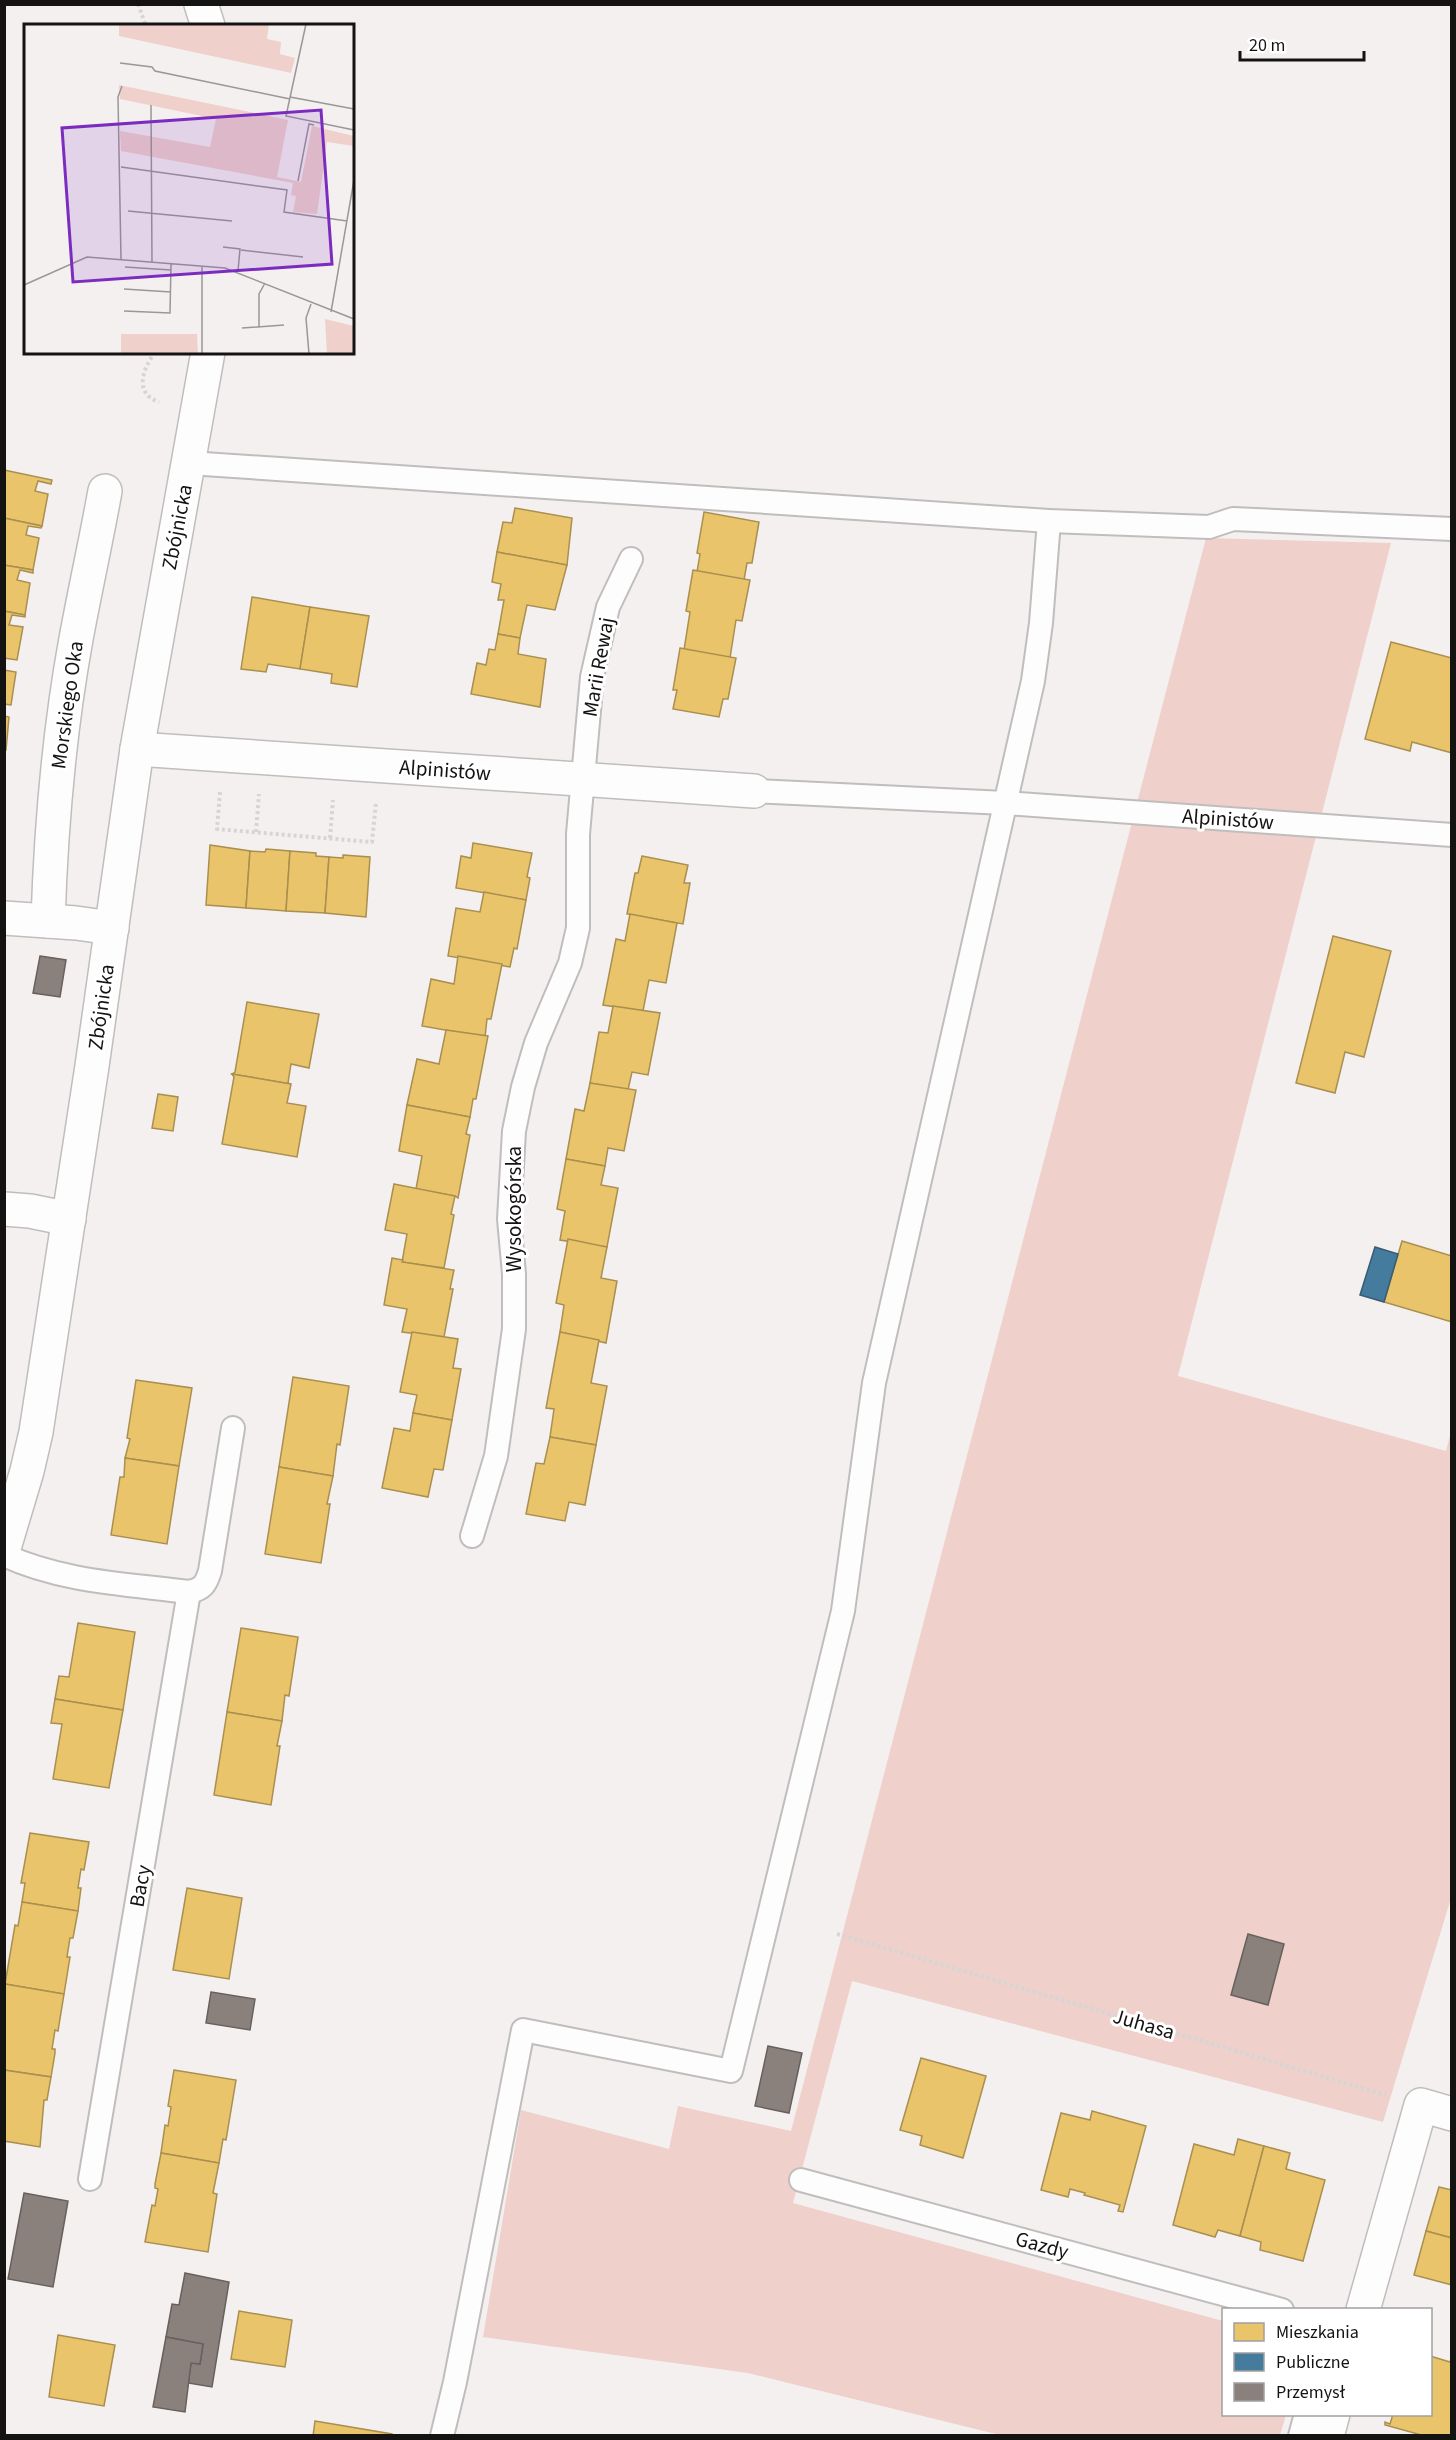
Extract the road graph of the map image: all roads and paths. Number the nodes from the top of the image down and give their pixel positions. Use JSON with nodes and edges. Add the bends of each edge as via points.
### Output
{"nodes":[{"id":1,"x":138,"y":4,"type":"edge"},
{"id":2,"x":201,"y":4,"type":"edge"},
{"id":3,"x":145,"y":24,"type":"edge"},
{"id":4,"x":207,"y":24,"type":"edge"},
{"id":5,"x":208,"y":354,"type":"edge"},
{"id":6,"x":189,"y":463,"type":"junction"},
{"id":7,"x":105,"y":491,"type":"dead end"},
{"id":8,"x":1049,"y":521,"type":"junction"},
{"id":9,"x":1452,"y":529,"type":"edge"},
{"id":10,"x":631,"y":559,"type":"dead end"},
{"id":11,"x":137,"y":749,"type":"junction"},
{"id":12,"x":224,"y":754,"type":"junction"},
{"id":13,"x":379,"y":765,"type":"junction"},
{"id":14,"x":582,"y":781,"type":"junction"},
{"id":15,"x":754,"y":791,"type":"joint"},
{"id":16,"x":1005,"y":803,"type":"junction"},
{"id":17,"x":1452,"y":835,"type":"edge"},
{"id":18,"x":4,"y":918,"type":"edge"},
{"id":19,"x":48,"y":921,"type":"junction"},
{"id":20,"x":112,"y":927,"type":"junction"},
{"id":21,"x":4,"y":1209,"type":"edge"},
{"id":22,"x":69,"y":1219,"type":"junction"},
{"id":23,"x":233,"y":1428,"type":"dead end"},
{"id":24,"x":472,"y":1536,"type":"dead end"},
{"id":25,"x":4,"y":1548,"type":"edge"},
{"id":26,"x":4,"y":1554,"type":"edge"},
{"id":27,"x":189,"y":1592,"type":"junction"},
{"id":28,"x":837,"y":1934,"type":"dead end"},
{"id":29,"x":1421,"y":2105,"type":"junction"},
{"id":30,"x":1452,"y":2114,"type":"edge"},
{"id":31,"x":90,"y":2179,"type":"dead end"},
{"id":32,"x":801,"y":2180,"type":"dead end"},
{"id":33,"x":1275,"y":2308,"type":"edge"},
{"id":34,"x":1364,"y":2308,"type":"edge"},
{"id":35,"x":1306,"y":2416,"type":"edge"},
{"id":36,"x":1333,"y":2416,"type":"edge"},
{"id":37,"x":442,"y":2436,"type":"edge"},
{"id":38,"x":1300,"y":2436,"type":"edge"},
{"id":39,"x":1327,"y":2436,"type":"edge"}],
"edges":[{"from":1,"to":3,"type":"path"},
{"from":2,"to":4,"type":"street"},
{"from":5,"to":6,"type":"street","name":"Zbójnicka"},
{"from":6,"to":8,"type":"lane"},
{"from":6,"to":11,"type":"street","name":"Zbójnicka"},
{"from":7,"to":19,"type":"street","name":"Morskiego Oka","via":[[63,727],[51,836]]},
{"from":8,"to":9,"type":"lane","via":[[1209,527],[1233,519]]},
{"from":8,"to":16,"type":"lane","via":[[1033,681]]},
{"from":10,"to":14,"type":"lane","name":"Marii Rewaj","via":[[608,607],[600,639],[592,676]]},
{"from":11,"to":12,"type":"street","name":"Alpinistów"},
{"from":11,"to":20,"type":"street","name":"Zbójnicka"},
{"from":12,"to":13,"type":"street","name":"Alpinistów"},
{"from":12,"to":13,"type":"path","via":[[217,829],[372,842]]},
{"from":13,"to":14,"type":"street","name":"Alpinistów"},
{"from":14,"to":15,"type":"street","name":"Alpinistów"},
{"from":14,"to":24,"type":"lane","name":"Wysokogórska","via":[[578,928],[570,963],[536,1043],[514,1131],[509,1219],[514,1329],[496,1456]]},
{"from":15,"to":16,"type":"lane","name":"Alpinistów"},
{"from":16,"to":17,"type":"lane","name":"Alpinistów"},
{"from":16,"to":37,"type":"lane","via":[[874,1383],[843,1611],[731,2071],[523,2030]]},
{"from":18,"to":19,"type":"street"},
{"from":19,"to":20,"type":"street"},
{"from":20,"to":22,"type":"street","name":"Zbójnicka"},
{"from":21,"to":22,"type":"street"},
{"from":22,"to":25,"type":"street","name":"Zbójnicka","via":[[36,1432]]},
{"from":23,"to":27,"type":"lane","via":[[210,1571],[201,1590]]},
{"from":26,"to":27,"type":"lane","via":[[64,1576]]},
{"from":27,"to":31,"type":"lane","name":"Bacy"},
{"from":28,"to":29,"type":"path","name":"Juhasa"},
{"from":29,"to":30,"type":"street"},
{"from":29,"to":34,"type":"street"},
{"from":32,"to":33,"type":"lane","name":"Gazdy"},
{"from":35,"to":38,"type":"lane"},
{"from":36,"to":39,"type":"street"}]}
